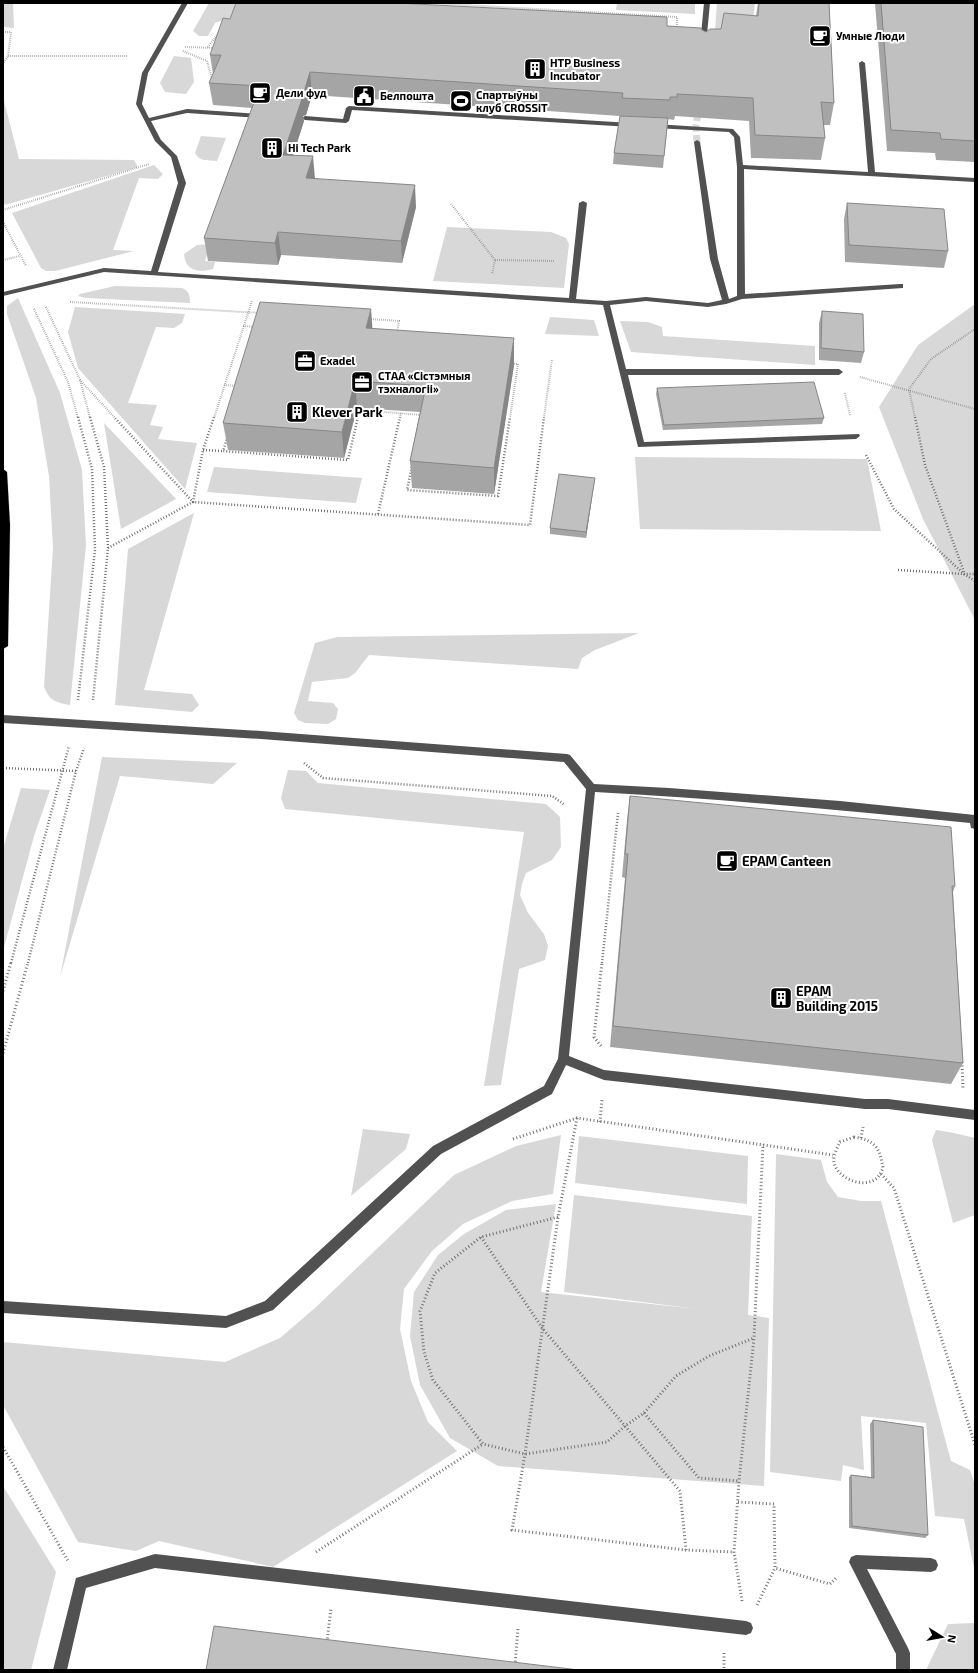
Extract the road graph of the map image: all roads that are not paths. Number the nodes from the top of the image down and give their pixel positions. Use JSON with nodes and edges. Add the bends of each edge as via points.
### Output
{"nodes":[{"id":1,"x":185,"y":3,"type":"edge"},
{"id":2,"x":708,"y":3,"type":"edge"},
{"id":3,"x":703,"y":50,"type":"edge"},
{"id":4,"x":862,"y":63,"type":"dead end"},
{"id":5,"x":260,"y":116,"type":"edge"},
{"id":6,"x":305,"y":118,"type":"edge"},
{"id":7,"x":149,"y":120,"type":"junction"},
{"id":8,"x":637,"y":125,"type":"edge"},
{"id":9,"x":645,"y":125,"type":"edge"},
{"id":10,"x":697,"y":142,"type":"tunnel mouth"},
{"id":11,"x":740,"y":167,"type":"junction"},
{"id":12,"x":872,"y":175,"type":"junction"},
{"id":13,"x":975,"y":180,"type":"edge"},
{"id":14,"x":583,"y":203,"type":"dead end"},
{"id":15,"x":154,"y":273,"type":"junction"},
{"id":16,"x":900,"y":286,"type":"dead end"},
{"id":17,"x":3,"y":294,"type":"edge"},
{"id":18,"x":741,"y":298,"type":"junction"},
{"id":19,"x":572,"y":300,"type":"junction"},
{"id":20,"x":606,"y":302,"type":"junction"},
{"id":21,"x":726,"y":302,"type":"junction"},
{"id":22,"x":624,"y":372,"type":"junction"},
{"id":23,"x":839,"y":372,"type":"road end"},
{"id":24,"x":856,"y":436,"type":"road end"},
{"id":25,"x":3,"y":472,"type":"edge"},
{"id":26,"x":3,"y":646,"type":"edge"},
{"id":27,"x":3,"y":719,"type":"edge"},
{"id":28,"x":591,"y":788,"type":"junction"},
{"id":29,"x":975,"y":825,"type":"edge"},
{"id":30,"x":563,"y":1059,"type":"junction"},
{"id":31,"x":975,"y":1115,"type":"edge"},
{"id":32,"x":3,"y":1307,"type":"edge"},
{"id":33,"x":931,"y":1565,"type":"dead end"},
{"id":34,"x":746,"y":1628,"type":"road end"},
{"id":35,"x":60,"y":1670,"type":"edge"},
{"id":36,"x":903,"y":1670,"type":"edge"}],
"edges":[{"from":1,"to":7,"type":"lane","via":[[145,72],[139,104]]},
{"from":2,"to":3,"type":"lane"},
{"from":4,"to":12,"type":"lane"},
{"from":5,"to":7,"type":"lane","via":[[187,110]]},
{"from":6,"to":8,"type":"lane","via":[[346,121],[350,108]]},
{"from":7,"to":15,"type":"lane","via":[[158,141],[174,156],[182,183]]},
{"from":9,"to":11,"type":"lane","via":[[731,130],[737,137]]},
{"from":10,"to":21,"type":"lane","via":[[714,259]]},
{"from":11,"to":12,"type":"lane"},
{"from":11,"to":18,"type":"lane"},
{"from":12,"to":13,"type":"lane"},
{"from":14,"to":19,"type":"lane"},
{"from":15,"to":17,"type":"lane","via":[[104,270]]},
{"from":15,"to":19,"type":"lane","via":[[258,282]]},
{"from":16,"to":18,"type":"lane"},
{"from":18,"to":21,"type":"lane"},
{"from":19,"to":20,"type":"lane"},
{"from":20,"to":21,"type":"lane","via":[[646,299],[708,305]]},
{"from":20,"to":22,"type":"lane"},
{"from":22,"to":23,"type":"lane"},
{"from":22,"to":24,"type":"lane","via":[[642,445]]},
{"from":25,"to":26,"type":"main road","via":[[6,525]]},
{"from":27,"to":28,"type":"lane","via":[[567,758]]},
{"from":28,"to":29,"type":"lane","via":[[840,805],[974,819]]},
{"from":28,"to":30,"type":"lane"},
{"from":30,"to":31,"type":"lane","via":[[604,1075]]},
{"from":30,"to":32,"type":"lane","via":[[548,1090],[437,1150],[269,1306],[226,1322]]},
{"from":33,"to":36,"type":"lane","via":[[856,1562],[903,1653]]},
{"from":34,"to":35,"type":"lane","via":[[155,1561],[81,1583]]}]}
